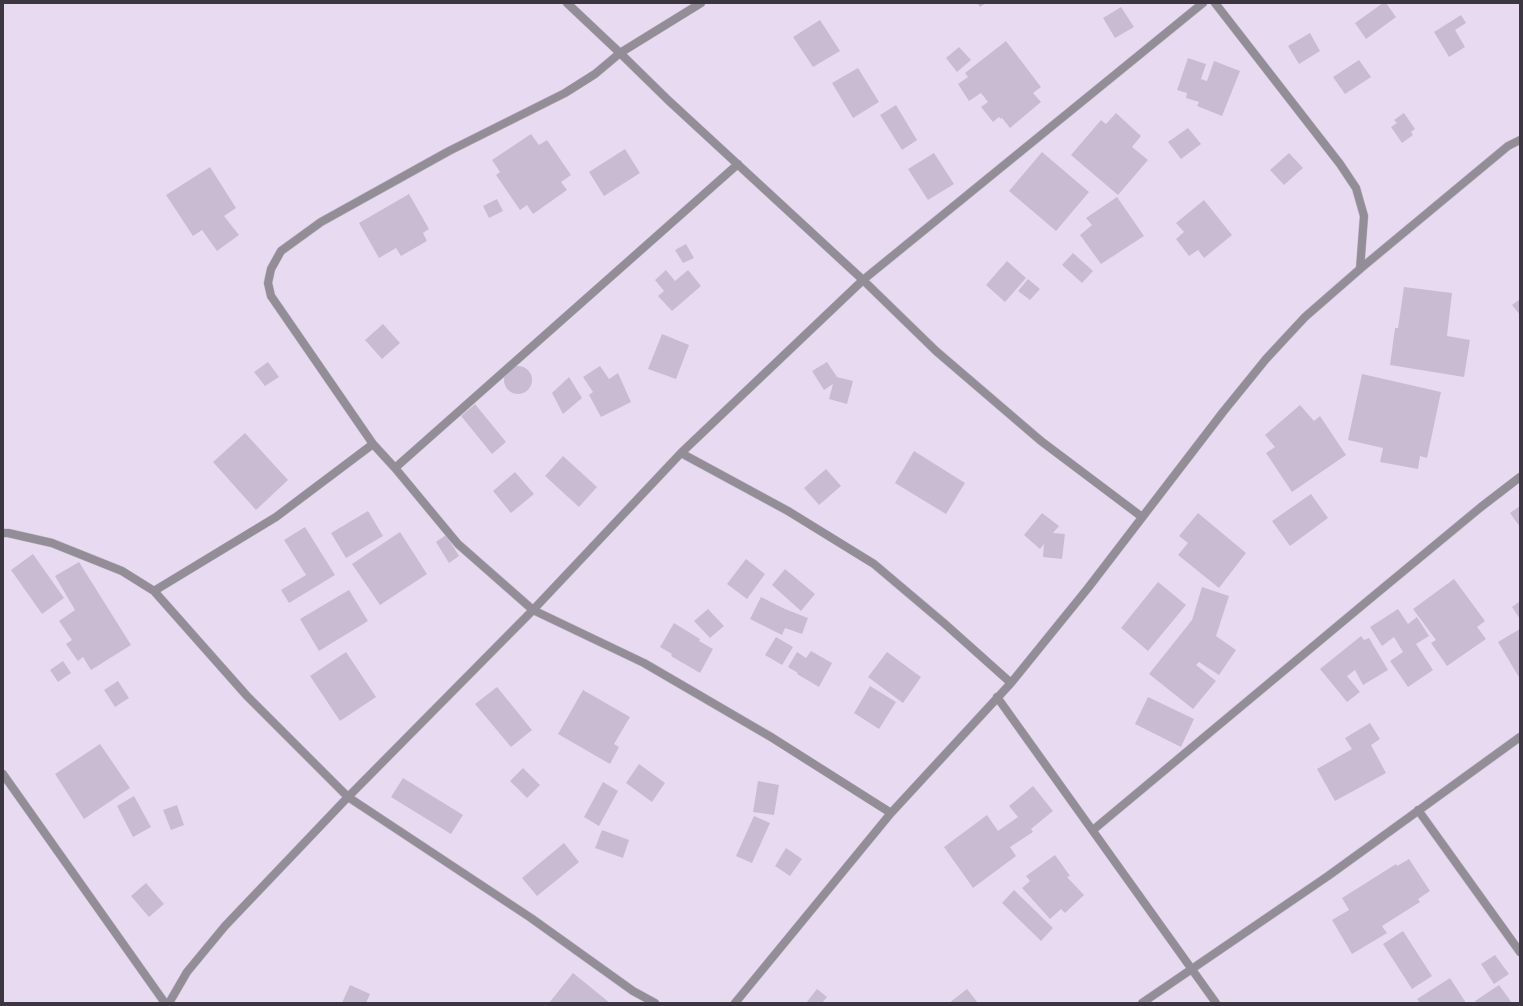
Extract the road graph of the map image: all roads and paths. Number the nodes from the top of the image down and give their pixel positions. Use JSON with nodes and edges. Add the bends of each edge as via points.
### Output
{"nodes":[{"id":1,"x":567,"y":3,"type":"edge"},
{"id":2,"x":701,"y":3,"type":"edge"},
{"id":3,"x":1203,"y":3,"type":"edge"},
{"id":4,"x":1215,"y":3,"type":"edge"},
{"id":5,"x":620,"y":53,"type":"junction"},
{"id":6,"x":1520,"y":140,"type":"edge"},
{"id":7,"x":738,"y":164,"type":"junction"},
{"id":8,"x":1360,"y":270,"type":"junction"},
{"id":9,"x":863,"y":280,"type":"junction"},
{"id":10,"x":373,"y":444,"type":"junction"},
{"id":11,"x":681,"y":453,"type":"junction"},
{"id":12,"x":395,"y":468,"type":"junction"},
{"id":13,"x":1520,"y":477,"type":"edge"},
{"id":14,"x":1142,"y":517,"type":"junction"},
{"id":15,"x":3,"y":533,"type":"edge"},
{"id":16,"x":154,"y":591,"type":"junction"},
{"id":17,"x":533,"y":610,"type":"junction"},
{"id":18,"x":1011,"y":683,"type":"junction"},
{"id":19,"x":998,"y":697,"type":"junction"},
{"id":20,"x":1520,"y":737,"type":"edge"},
{"id":21,"x":3,"y":774,"type":"edge"},
{"id":22,"x":348,"y":797,"type":"junction"},
{"id":23,"x":1418,"y":810,"type":"junction"},
{"id":24,"x":891,"y":813,"type":"junction"},
{"id":25,"x":1093,"y":830,"type":"junction"},
{"id":26,"x":1520,"y":952,"type":"edge"},
{"id":27,"x":1192,"y":968,"type":"junction"},
{"id":28,"x":165,"y":1003,"type":"edge"},
{"id":29,"x":169,"y":1003,"type":"edge"},
{"id":30,"x":655,"y":1003,"type":"edge"},
{"id":31,"x":735,"y":1003,"type":"edge"},
{"id":32,"x":1142,"y":1003,"type":"edge"},
{"id":33,"x":1216,"y":1003,"type":"edge"}],
"edges":[{"from":1,"to":5,"type":"street"},
{"from":2,"to":5,"type":"street"},
{"from":3,"to":9,"type":"street"},
{"from":4,"to":8,"type":"street","via":[[1356,188],[1364,216]]},
{"from":5,"to":7,"type":"street"},
{"from":5,"to":10,"type":"street","via":[[595,74],[565,93],[449,151],[322,222],[281,251],[271,268],[268,283],[271,296]]},
{"from":6,"to":8,"type":"street","via":[[1508,146]]},
{"from":7,"to":9,"type":"street"},
{"from":7,"to":12,"type":"street"},
{"from":8,"to":14,"type":"street","via":[[1305,317],[1266,359]]},
{"from":9,"to":11,"type":"street"},
{"from":9,"to":14,"type":"street","via":[[936,351],[1042,441]]},
{"from":10,"to":12,"type":"street"},
{"from":10,"to":16,"type":"street","via":[[276,517]]},
{"from":11,"to":17,"type":"street"},
{"from":11,"to":18,"type":"street","via":[[788,511],[874,564]]},
{"from":12,"to":17,"type":"street","via":[[458,544]]},
{"from":13,"to":25,"type":"street"},
{"from":14,"to":18,"type":"street"},
{"from":15,"to":16,"type":"street","via":[[52,543],[122,571]]},
{"from":16,"to":22,"type":"street","via":[[247,696]]},
{"from":17,"to":22,"type":"street"},
{"from":17,"to":24,"type":"street","via":[[644,663],[771,737]]},
{"from":18,"to":19,"type":"street"},
{"from":19,"to":24,"type":"street"},
{"from":19,"to":25,"type":"street"},
{"from":20,"to":23,"type":"street"},
{"from":21,"to":28,"type":"street"},
{"from":22,"to":29,"type":"street","via":[[225,926],[187,972]]},
{"from":22,"to":30,"type":"street","via":[[531,918],[633,991]]},
{"from":23,"to":26,"type":"street"},
{"from":23,"to":27,"type":"street","via":[[1328,876]]},
{"from":24,"to":31,"type":"street"},
{"from":25,"to":27,"type":"street"},
{"from":27,"to":32,"type":"street"},
{"from":27,"to":33,"type":"street"}]}
